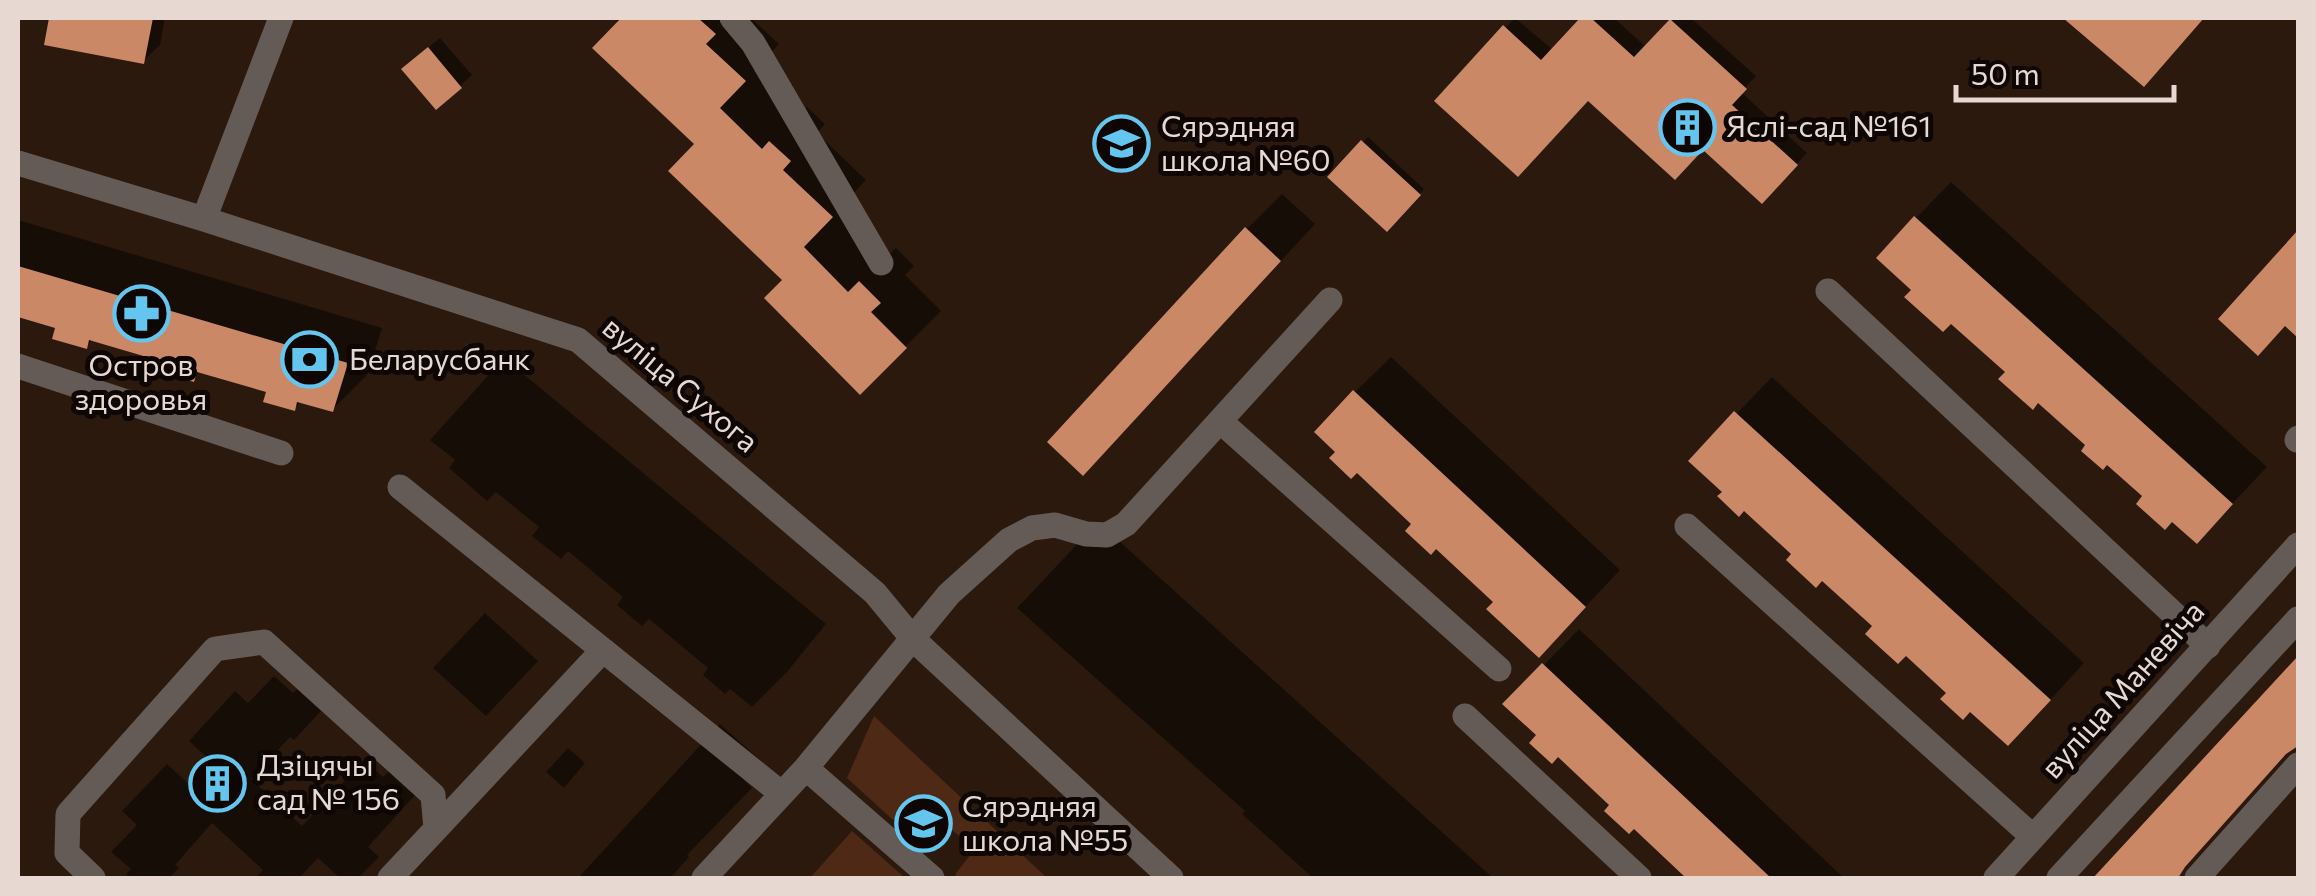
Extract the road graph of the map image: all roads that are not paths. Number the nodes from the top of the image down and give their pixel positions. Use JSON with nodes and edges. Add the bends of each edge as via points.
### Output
{"nodes":[{"id":1,"x":281,"y":18,"type":"edge"},
{"id":2,"x":732,"y":18,"type":"edge"},
{"id":3,"x":18,"y":163,"type":"edge"},
{"id":4,"x":204,"y":219,"type":"junction"},
{"id":5,"x":881,"y":263,"type":"dead end"},
{"id":6,"x":1828,"y":291,"type":"dead end"},
{"id":7,"x":1330,"y":300,"type":"dead end"},
{"id":8,"x":18,"y":366,"type":"edge"},
{"id":9,"x":1220,"y":421,"type":"junction"},
{"id":10,"x":281,"y":453,"type":"dead end"},
{"id":11,"x":400,"y":487,"type":"dead end"},
{"id":12,"x":1687,"y":526,"type":"dead end"},
{"id":13,"x":2298,"y":545,"type":"edge"},
{"id":14,"x":2298,"y":619,"type":"edge"},
{"id":15,"x":913,"y":639,"type":"junction"},
{"id":16,"x":2208,"y":646,"type":"junction"},
{"id":17,"x":603,"y":650,"type":"junction"},
{"id":18,"x":1499,"y":670,"type":"dead end"},
{"id":19,"x":1465,"y":716,"type":"dead end"},
{"id":20,"x":2298,"y":764,"type":"edge"},
{"id":21,"x":806,"y":768,"type":"junction"},
{"id":22,"x":782,"y":794,"type":"junction"},
{"id":23,"x":436,"y":829,"type":"junction"},
{"id":24,"x":2033,"y":836,"type":"junction"},
{"id":25,"x":93,"y":878,"type":"edge"},
{"id":26,"x":390,"y":878,"type":"edge"},
{"id":27,"x":704,"y":878,"type":"edge"},
{"id":28,"x":932,"y":878,"type":"edge"},
{"id":29,"x":1172,"y":878,"type":"edge"},
{"id":30,"x":1640,"y":878,"type":"edge"},
{"id":31,"x":1996,"y":878,"type":"edge"},
{"id":32,"x":2059,"y":878,"type":"edge"},
{"id":33,"x":2197,"y":878,"type":"edge"}],
"edges":[{"from":1,"to":4,"type":"street"},
{"from":2,"to":5,"type":"street"},
{"from":3,"to":4,"type":"street","name":"вуліца Сухога"},
{"from":4,"to":15,"type":"street","name":"вуліца Сухога","via":[[578,340],[875,594]]},
{"from":6,"to":16,"type":"street"},
{"from":7,"to":9,"type":"street"},
{"from":8,"to":10,"type":"street"},
{"from":9,"to":15,"type":"street","via":[[1126,524],[1107,535],[1055,525],[1032,528],[1009,540]]},
{"from":9,"to":18,"type":"street"},
{"from":11,"to":17,"type":"street"},
{"from":12,"to":24,"type":"street"},
{"from":13,"to":16,"type":"street","name":"вуліца Маневіча"},
{"from":14,"to":32,"type":"street"},
{"from":15,"to":21,"type":"street"},
{"from":15,"to":29,"type":"street","name":"вуліца Сухога"},
{"from":16,"to":24,"type":"street","name":"вуліца Маневіча"},
{"from":17,"to":22,"type":"street"},
{"from":17,"to":23,"type":"street"},
{"from":19,"to":30,"type":"street"},
{"from":20,"to":33,"type":"street"},
{"from":21,"to":22,"type":"street"},
{"from":21,"to":28,"type":"street"},
{"from":22,"to":27,"type":"street"},
{"from":23,"to":25,"type":"street","via":[[433,794],[264,642],[215,650],[68,814],[66,853]]},
{"from":23,"to":26,"type":"street"},
{"from":24,"to":31,"type":"street","name":"вуліца Маневіча"}]}
